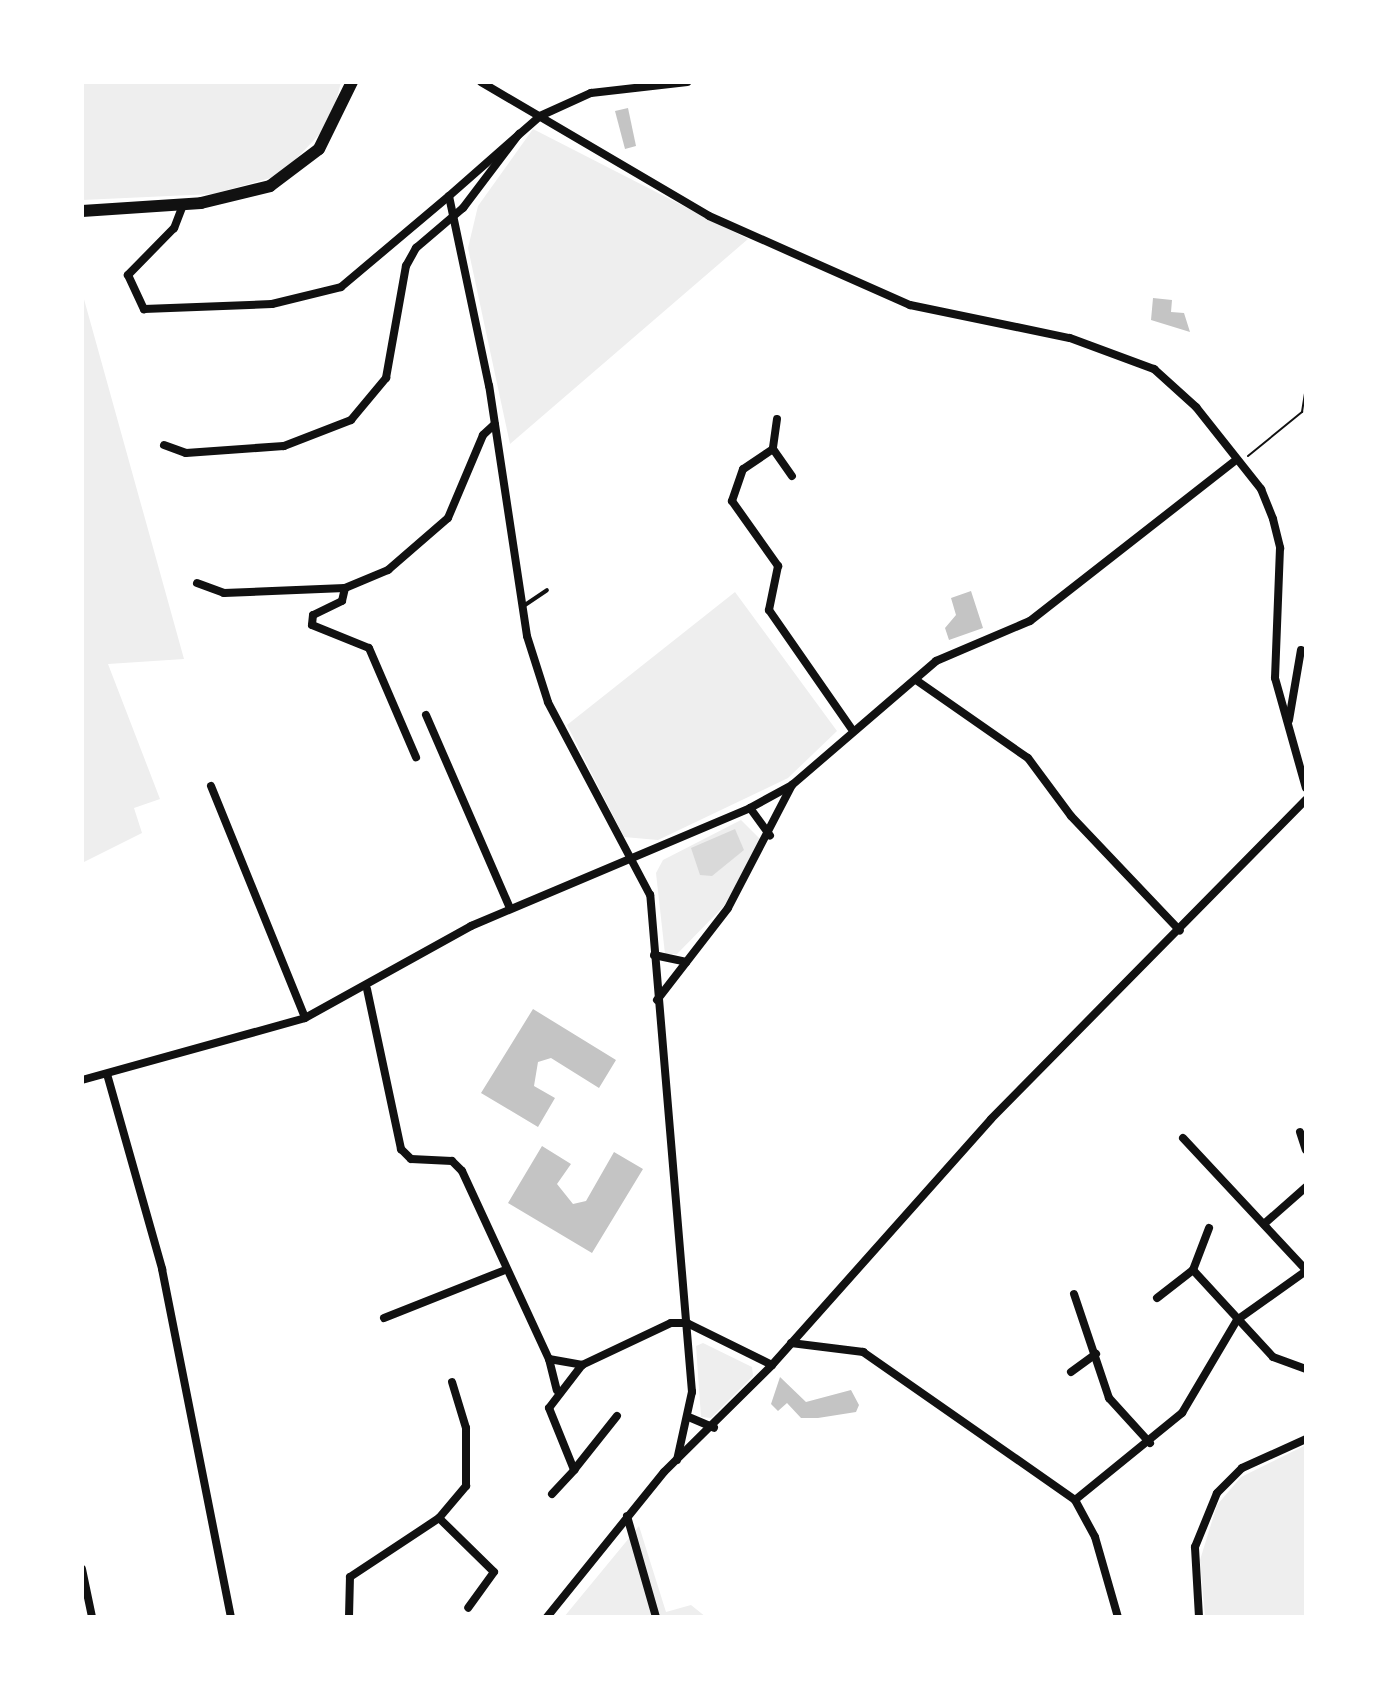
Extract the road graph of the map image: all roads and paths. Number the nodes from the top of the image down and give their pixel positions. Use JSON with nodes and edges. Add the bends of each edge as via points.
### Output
{"nodes":[{"id":1,"x":352,"y":82,"type":"edge"},
{"id":2,"x":481,"y":82,"type":"edge"},
{"id":3,"x":687,"y":82,"type":"edge"},
{"id":4,"x":540,"y":116,"type":"junction"},
{"id":5,"x":519,"y":134,"type":"junction"},
{"id":6,"x":449,"y":196,"type":"junction"},
{"id":7,"x":183,"y":205,"type":"junction"},
{"id":8,"x":82,"y":211,"type":"edge"},
{"id":9,"x":452,"y":214,"type":"junction"},
{"id":10,"x":1306,"y":388,"type":"edge"},
{"id":11,"x":777,"y":419,"type":"dead end"},
{"id":12,"x":495,"y":424,"type":"junction"},
{"id":13,"x":164,"y":445,"type":"dead end"},
{"id":14,"x":773,"y":449,"type":"junction"},
{"id":15,"x":1236,"y":462,"type":"junction"},
{"id":16,"x":792,"y":476,"type":"dead end"},
{"id":17,"x":197,"y":583,"type":"dead end"},
{"id":18,"x":345,"y":588,"type":"junction"},
{"id":19,"x":547,"y":590,"type":"dead end"},
{"id":20,"x":520,"y":608,"type":"junction"},
{"id":21,"x":1301,"y":650,"type":"dead end"},
{"id":22,"x":916,"y":680,"type":"junction"},
{"id":23,"x":426,"y":715,"type":"dead end"},
{"id":24,"x":1289,"y":720,"type":"junction"},
{"id":25,"x":851,"y":728,"type":"junction"},
{"id":26,"x":416,"y":757,"type":"dead end"},
{"id":27,"x":792,"y":785,"type":"junction"},
{"id":28,"x":211,"y":786,"type":"dead end"},
{"id":29,"x":1306,"y":788,"type":"edge"},
{"id":30,"x":1306,"y":800,"type":"edge"},
{"id":31,"x":750,"y":808,"type":"junction"},
{"id":32,"x":770,"y":836,"type":"junction"},
{"id":33,"x":634,"y":860,"type":"junction"},
{"id":34,"x":510,"y":908,"type":"junction"},
{"id":35,"x":1180,"y":931,"type":"junction"},
{"id":36,"x":654,"y":955,"type":"junction"},
{"id":37,"x":686,"y":962,"type":"junction"},
{"id":38,"x":367,"y":989,"type":"junction"},
{"id":39,"x":657,"y":1001,"type":"junction"},
{"id":40,"x":305,"y":1018,"type":"junction"},
{"id":41,"x":107,"y":1074,"type":"junction"},
{"id":42,"x":82,"y":1080,"type":"edge"},
{"id":43,"x":1300,"y":1132,"type":"dead end"},
{"id":44,"x":1183,"y":1138,"type":"dead end"},
{"id":45,"x":1306,"y":1150,"type":"edge"},
{"id":46,"x":1306,"y":1187,"type":"edge"},
{"id":47,"x":1264,"y":1224,"type":"junction"},
{"id":48,"x":1209,"y":1228,"type":"dead end"},
{"id":49,"x":1193,"y":1270,"type":"junction"},
{"id":50,"x":1306,"y":1270,"type":"edge"},
{"id":51,"x":503,"y":1271,"type":"junction"},
{"id":52,"x":1074,"y":1294,"type":"dead end"},
{"id":53,"x":1157,"y":1298,"type":"dead end"},
{"id":54,"x":384,"y":1318,"type":"dead end"},
{"id":55,"x":1237,"y":1320,"type":"junction"},
{"id":56,"x":687,"y":1323,"type":"junction"},
{"id":57,"x":791,"y":1343,"type":"junction"},
{"id":58,"x":1096,"y":1354,"type":"junction"},
{"id":59,"x":549,"y":1359,"type":"junction"},
{"id":60,"x":582,"y":1365,"type":"junction"},
{"id":61,"x":772,"y":1365,"type":"junction"},
{"id":62,"x":1306,"y":1369,"type":"edge"},
{"id":63,"x":1071,"y":1372,"type":"dead end"},
{"id":64,"x":452,"y":1382,"type":"dead end"},
{"id":65,"x":557,"y":1390,"type":"junction"},
{"id":66,"x":617,"y":1416,"type":"dead end"},
{"id":67,"x":691,"y":1418,"type":"junction"},
{"id":68,"x":714,"y":1428,"type":"junction"},
{"id":69,"x":1306,"y":1439,"type":"edge"},
{"id":70,"x":1150,"y":1443,"type":"junction"},
{"id":71,"x":677,"y":1460,"type":"junction"},
{"id":72,"x":574,"y":1470,"type":"junction"},
{"id":73,"x":552,"y":1494,"type":"dead end"},
{"id":74,"x":1075,"y":1500,"type":"junction"},
{"id":75,"x":627,"y":1516,"type":"junction"},
{"id":76,"x":439,"y":1518,"type":"junction"},
{"id":77,"x":82,"y":1569,"type":"edge"},
{"id":78,"x":468,"y":1608,"type":"dead end"},
{"id":79,"x":92,"y":1617,"type":"edge"},
{"id":80,"x":231,"y":1617,"type":"edge"},
{"id":81,"x":349,"y":1617,"type":"edge"},
{"id":82,"x":547,"y":1617,"type":"edge"},
{"id":83,"x":656,"y":1617,"type":"edge"},
{"id":84,"x":1118,"y":1617,"type":"edge"},
{"id":85,"x":1199,"y":1617,"type":"edge"}],
"edges":[{"from":1,"to":7,"type":"main road","via":[[333,131],[297,170],[256,191]]},
{"from":2,"to":4,"type":"street"},
{"from":3,"to":4,"type":"street","via":[[591,93]]},
{"from":4,"to":5,"type":"street"},
{"from":4,"to":15,"type":"street","via":[[709,216],[910,305],[1070,338],[1143,364],[1196,407]]},
{"from":5,"to":6,"type":"street"},
{"from":5,"to":9,"type":"street"},
{"from":6,"to":7,"type":"street","via":[[341,287],[272,304],[144,309],[128,275],[174,228]]},
{"from":6,"to":9,"type":"street"},
{"from":7,"to":8,"type":"main road"},
{"from":9,"to":12,"type":"street"},
{"from":9,"to":13,"type":"street","via":[[406,266],[386,378],[351,420],[284,446],[186,453]]},
{"from":10,"to":15,"type":"path","via":[[1302,412]]},
{"from":11,"to":14,"type":"street"},
{"from":12,"to":18,"type":"street","via":[[483,435],[448,518],[411,555]]},
{"from":12,"to":20,"type":"street"},
{"from":14,"to":16,"type":"street"},
{"from":14,"to":25,"type":"street","via":[[743,469],[732,501],[778,566],[769,610]]},
{"from":15,"to":22,"type":"street","via":[[1050,607],[956,649]]},
{"from":15,"to":24,"type":"street","via":[[1261,489],[1280,548],[1275,678]]},
{"from":17,"to":18,"type":"street","via":[[224,593]]},
{"from":18,"to":26,"type":"street","via":[[342,601],[313,615],[312,625],[369,648]]},
{"from":19,"to":20,"type":"lane"},
{"from":20,"to":33,"type":"street","via":[[548,702]]},
{"from":21,"to":24,"type":"street"},
{"from":22,"to":25,"type":"street"},
{"from":22,"to":35,"type":"street","via":[[1028,758],[1071,816]]},
{"from":23,"to":34,"type":"street"},
{"from":24,"to":29,"type":"street"},
{"from":25,"to":27,"type":"street"},
{"from":27,"to":31,"type":"street"},
{"from":27,"to":32,"type":"street"},
{"from":28,"to":40,"type":"street"},
{"from":30,"to":35,"type":"street"},
{"from":31,"to":32,"type":"street"},
{"from":31,"to":33,"type":"street"},
{"from":32,"to":37,"type":"street"},
{"from":33,"to":34,"type":"street"},
{"from":33,"to":36,"type":"street","via":[[650,895]]},
{"from":34,"to":38,"type":"street"},
{"from":35,"to":57,"type":"street","via":[[991,1119]]},
{"from":36,"to":37,"type":"street"},
{"from":36,"to":39,"type":"street"},
{"from":37,"to":39,"type":"street"},
{"from":38,"to":40,"type":"street"},
{"from":38,"to":51,"type":"street","via":[[401,1149],[411,1159],[452,1161],[462,1171]]},
{"from":39,"to":56,"type":"street"},
{"from":40,"to":41,"type":"street"},
{"from":41,"to":42,"type":"street"},
{"from":41,"to":80,"type":"street","via":[[162,1269]]},
{"from":43,"to":45,"type":"street"},
{"from":44,"to":47,"type":"street"},
{"from":46,"to":47,"type":"street"},
{"from":47,"to":50,"type":"street"},
{"from":48,"to":49,"type":"street"},
{"from":49,"to":53,"type":"street"},
{"from":49,"to":55,"type":"street"},
{"from":50,"to":55,"type":"street"},
{"from":51,"to":54,"type":"street"},
{"from":51,"to":59,"type":"street"},
{"from":52,"to":58,"type":"street"},
{"from":55,"to":62,"type":"street","via":[[1273,1357]]},
{"from":55,"to":70,"type":"street","via":[[1182,1413]]},
{"from":56,"to":60,"type":"street","via":[[671,1323]]},
{"from":56,"to":61,"type":"street"},
{"from":56,"to":67,"type":"street"},
{"from":57,"to":61,"type":"street"},
{"from":57,"to":74,"type":"street","via":[[863,1352]]},
{"from":58,"to":63,"type":"street"},
{"from":58,"to":70,"type":"street","via":[[1109,1398]]},
{"from":59,"to":60,"type":"street"},
{"from":59,"to":65,"type":"street"},
{"from":60,"to":65,"type":"street"},
{"from":61,"to":68,"type":"street"},
{"from":64,"to":76,"type":"street","via":[[470,1463],[466,1486]]},
{"from":65,"to":72,"type":"street","via":[[549,1408]]},
{"from":66,"to":72,"type":"street"},
{"from":67,"to":68,"type":"street"},
{"from":67,"to":71,"type":"street"},
{"from":68,"to":71,"type":"street"},
{"from":69,"to":85,"type":"street","via":[[1242,1468],[1217,1493],[1195,1547]]},
{"from":70,"to":74,"type":"street"},
{"from":71,"to":75,"type":"street"},
{"from":72,"to":73,"type":"street"},
{"from":74,"to":84,"type":"street","via":[[1095,1537]]},
{"from":75,"to":82,"type":"street"},
{"from":75,"to":83,"type":"street"},
{"from":76,"to":78,"type":"street","via":[[494,1572]]},
{"from":76,"to":81,"type":"street","via":[[350,1577]]},
{"from":77,"to":79,"type":"street"}]}
